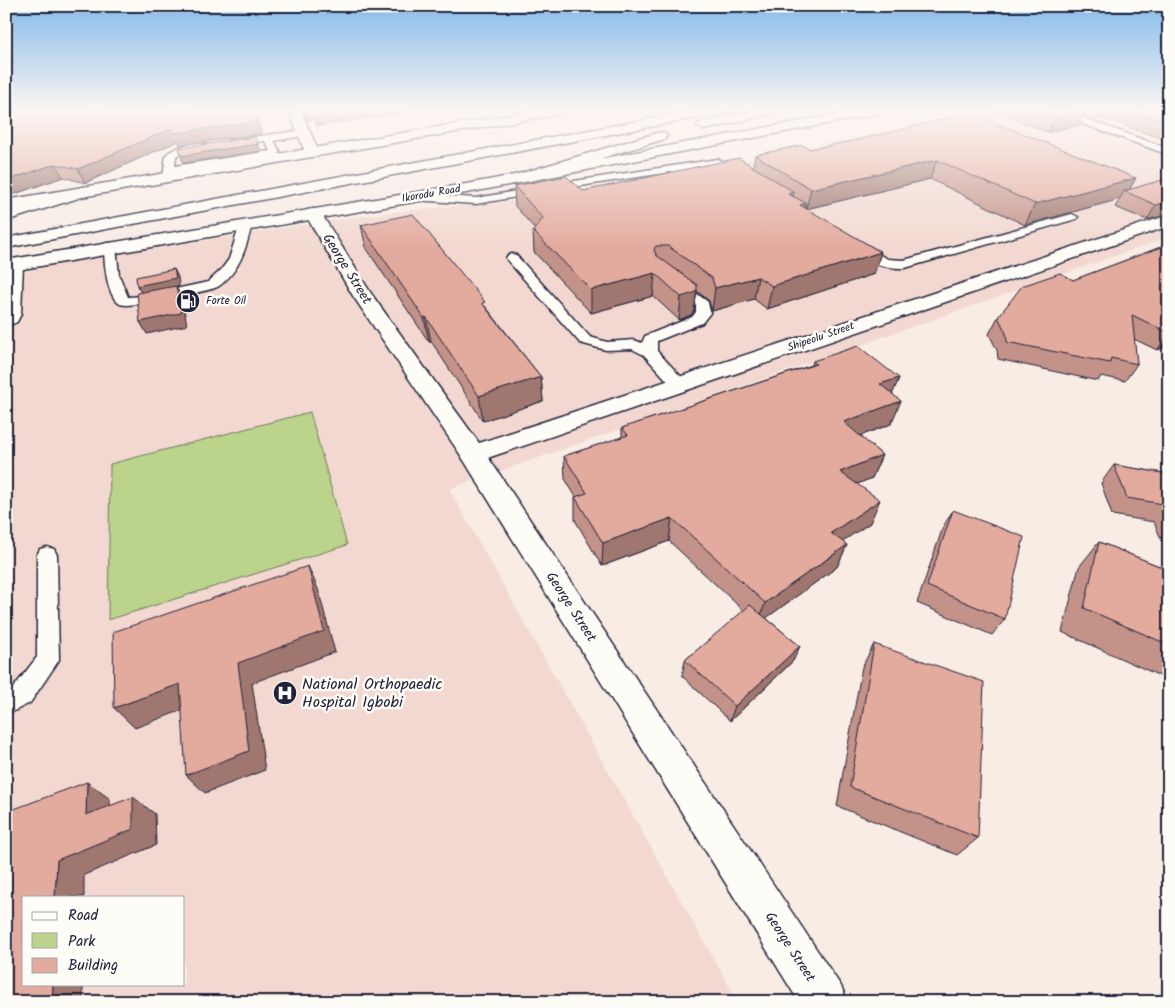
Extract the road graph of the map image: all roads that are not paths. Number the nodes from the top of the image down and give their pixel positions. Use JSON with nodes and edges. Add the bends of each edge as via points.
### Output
{"nodes":[{"id":1,"x":170,"y":156,"type":"edge"},
{"id":2,"x":258,"y":156,"type":"edge"},
{"id":3,"x":284,"y":156,"type":"edge"},
{"id":4,"x":394,"y":156,"type":"edge"},
{"id":5,"x":471,"y":156,"type":"edge"},
{"id":6,"x":595,"y":156,"type":"edge"},
{"id":7,"x":655,"y":156,"type":"edge"},
{"id":8,"x":710,"y":156,"type":"edge"},
{"id":9,"x":718,"y":162,"type":"junction"},
{"id":10,"x":168,"y":173,"type":"junction"},
{"id":11,"x":279,"y":177,"type":"dead end"},
{"id":12,"x":520,"y":178,"type":"junction"},
{"id":13,"x":561,"y":179,"type":"junction"},
{"id":14,"x":752,"y":181,"type":"edge"},
{"id":15,"x":82,"y":192,"type":"junction"},
{"id":16,"x":414,"y":198,"type":"junction"},
{"id":17,"x":6,"y":205,"type":"edge"},
{"id":18,"x":313,"y":214,"type":"junction"},
{"id":19,"x":6,"y":216,"type":"edge"},
{"id":20,"x":1072,"y":217,"type":"edge"},
{"id":21,"x":45,"y":220,"type":"dead end"},
{"id":22,"x":1169,"y":220,"type":"edge"},
{"id":23,"x":246,"y":224,"type":"junction"},
{"id":24,"x":6,"y":227,"type":"edge"},
{"id":25,"x":842,"y":239,"type":"edge"},
{"id":26,"x":6,"y":243,"type":"edge"},
{"id":27,"x":110,"y":246,"type":"junction"},
{"id":28,"x":512,"y":258,"type":"dead end"},
{"id":29,"x":12,"y":265,"type":"edge"},
{"id":30,"x":667,"y":278,"type":"edge"},
{"id":31,"x":6,"y":323,"type":"edge"},
{"id":32,"x":649,"y":352,"type":"junction"},
{"id":33,"x":680,"y":385,"type":"junction"},
{"id":34,"x":473,"y":454,"type":"junction"},
{"id":35,"x":47,"y":555,"type":"dead end"},
{"id":36,"x":6,"y":704,"type":"edge"},
{"id":37,"x":825,"y":1002,"type":"edge"}],
"edges":[{"from":1,"to":10,"type":"lane"},
{"from":2,"to":10,"type":"lane"},
{"from":3,"to":10,"type":"main road"},
{"from":4,"to":11,"type":"main road"},
{"from":5,"to":26,"type":"main road"},
{"from":6,"to":12,"type":"main road"},
{"from":7,"to":13,"type":"main road","name":"Ikorodu Road"},
{"from":8,"to":9,"type":"lane"},
{"from":9,"to":13,"type":"lane"},
{"from":9,"to":14,"type":"lane"},
{"from":10,"to":15,"type":"main road"},
{"from":12,"to":13,"type":"main road","name":"Ikorodu Road"},
{"from":12,"to":16,"type":"main road","name":"Ikorodu Road"},
{"from":13,"to":16,"type":"lane","via":[[476,201]]},
{"from":15,"to":17,"type":"main road"},
{"from":15,"to":19,"type":"main road"},
{"from":16,"to":18,"type":"main road","name":"Ikorodu Road"},
{"from":18,"to":23,"type":"main road","name":"Ikorodu Road"},
{"from":18,"to":34,"type":"main road","name":"George Street","via":[[362,296]]},
{"from":20,"to":25,"type":"lane","via":[[892,266]]},
{"from":21,"to":24,"type":"main road"},
{"from":22,"to":33,"type":"main road","name":"Shipeolu Street"},
{"from":23,"to":27,"type":"main road","name":"Ikorodu Road"},
{"from":23,"to":27,"type":"lane","via":[[239,252],[220,280],[212,285],[142,300],[124,300],[115,285],[111,275]]},
{"from":27,"to":29,"type":"main road","name":"Ikorodu Road"},
{"from":28,"to":32,"type":"lane","via":[[585,340],[606,346],[634,344]]},
{"from":29,"to":31,"type":"lane","via":[[14,314]]},
{"from":30,"to":32,"type":"lane","via":[[703,305],[703,313],[697,320],[650,339]]},
{"from":32,"to":33,"type":"lane"},
{"from":33,"to":34,"type":"main road","name":"Shipeolu Street"},
{"from":34,"to":37,"type":"main road","name":"George Street"},
{"from":35,"to":36,"type":"lane","via":[[48,660],[22,695]]}]}
